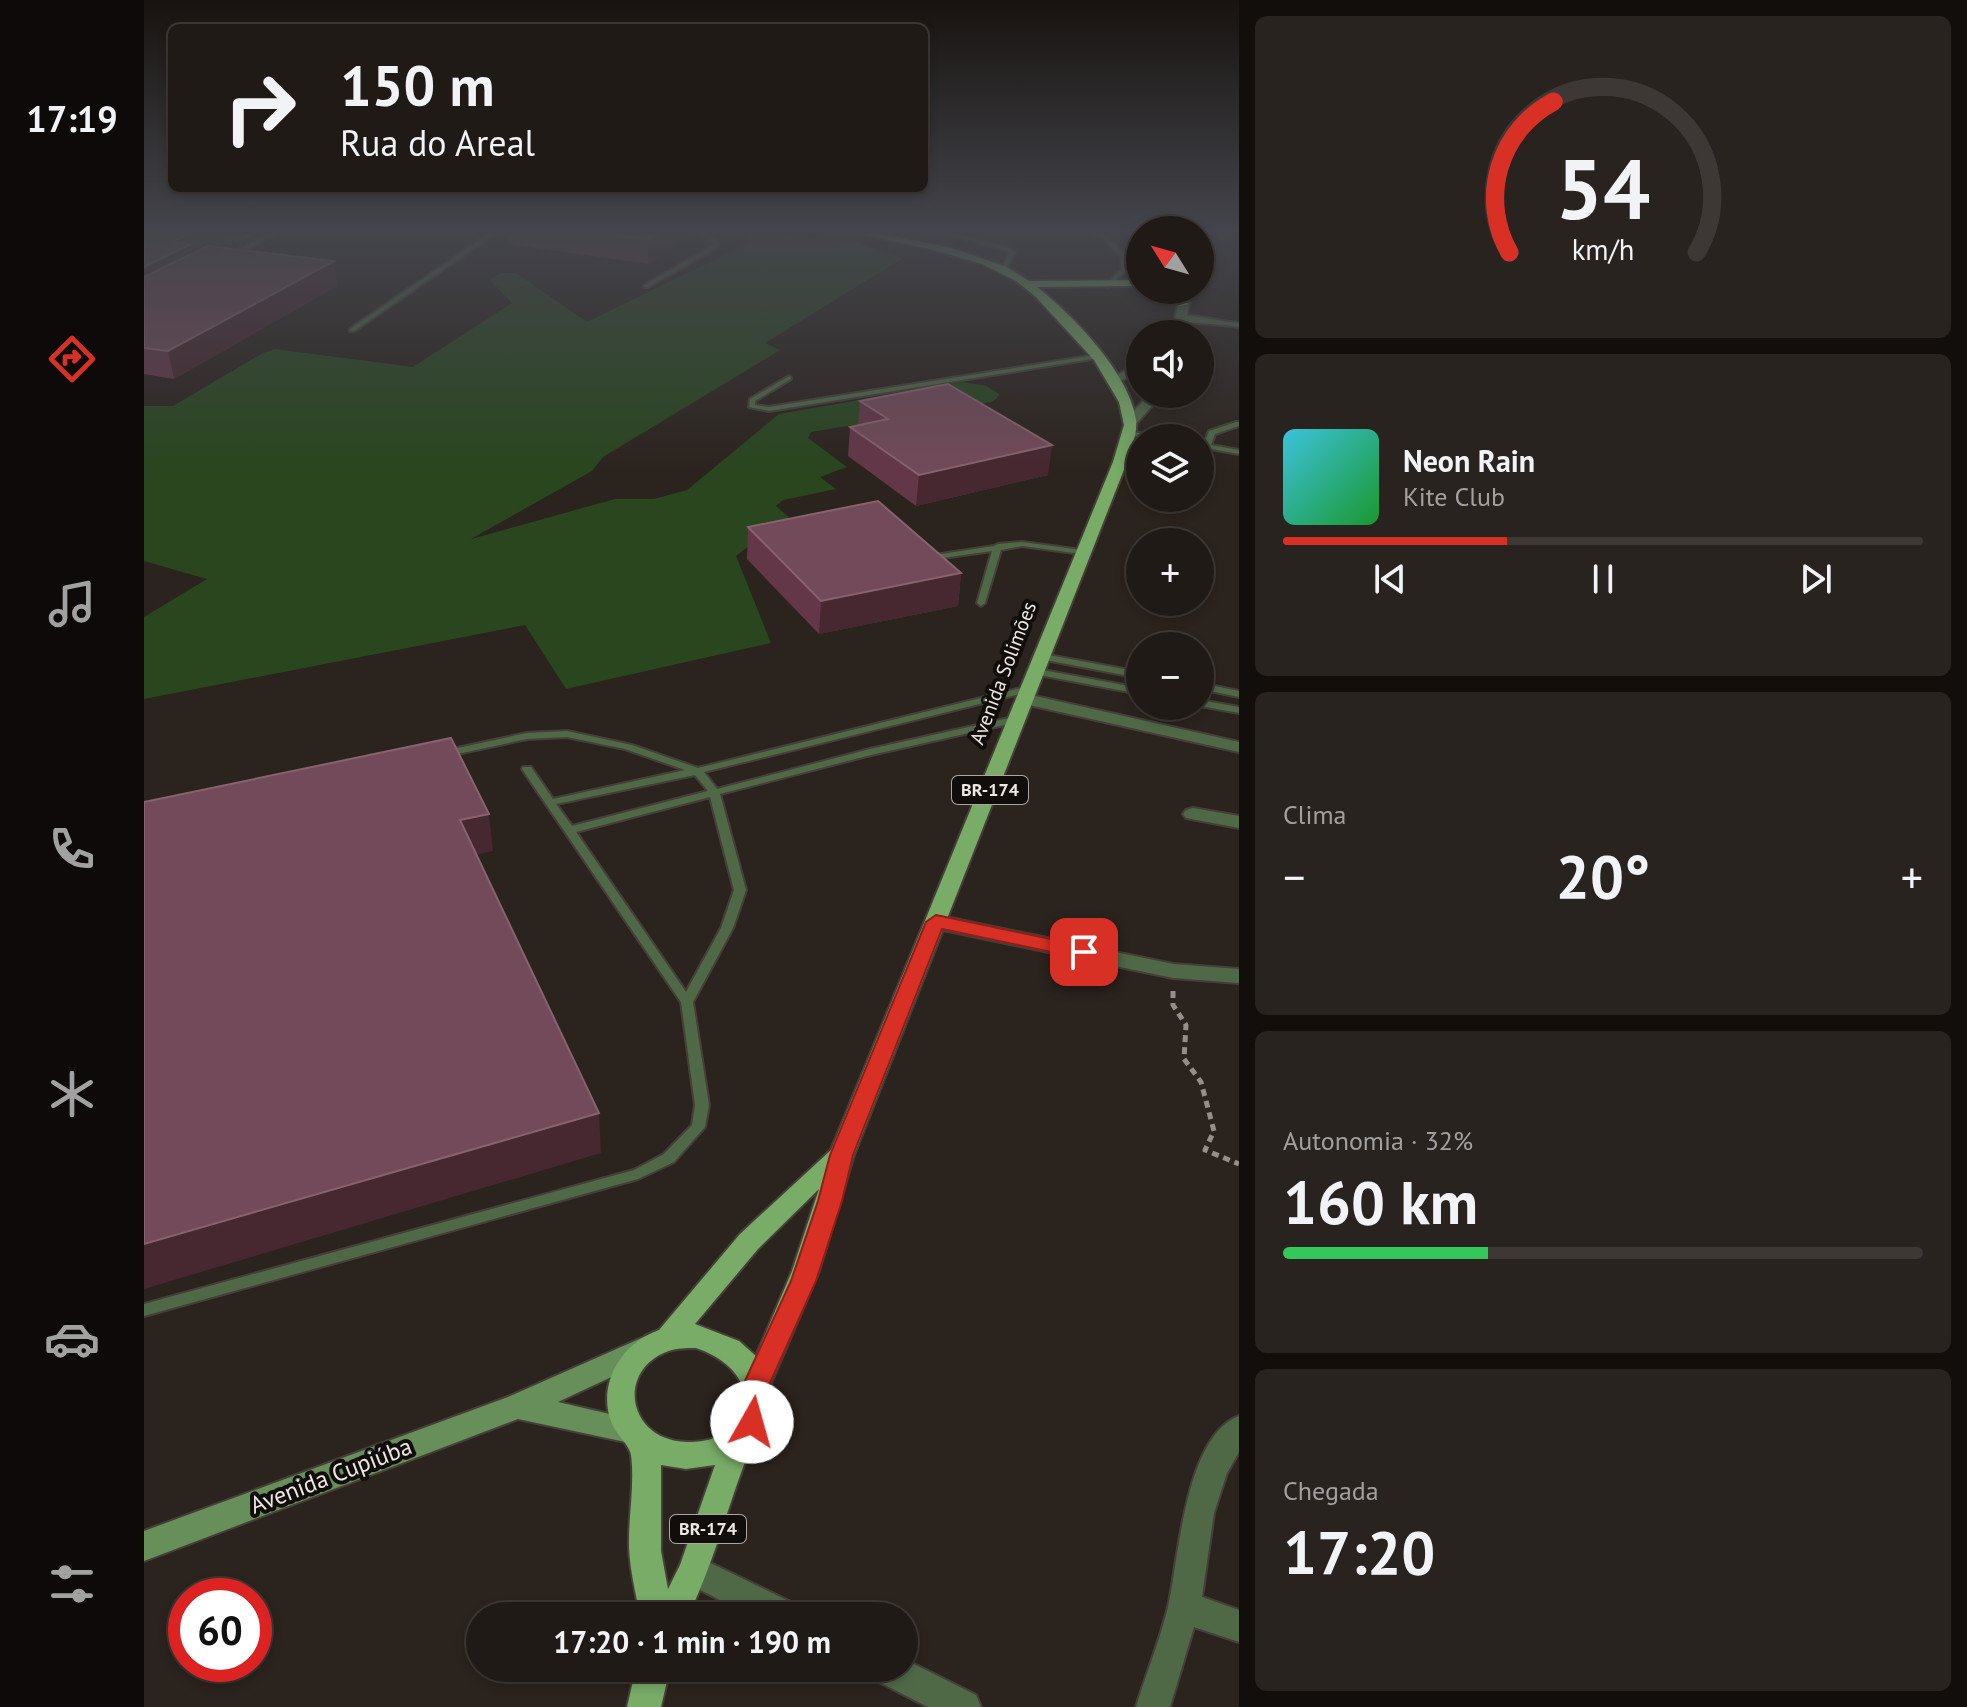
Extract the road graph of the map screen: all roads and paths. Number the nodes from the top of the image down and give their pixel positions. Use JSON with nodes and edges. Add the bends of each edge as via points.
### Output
{"nodes":[{"id":1,"x":379,"y":312,"type":"edge"},
{"id":2,"x":1054,"y":312,"type":"edge"},
{"id":3,"x":1182,"y":312,"type":"edge"},
{"id":4,"x":1181,"y":318,"type":"joint"},
{"id":5,"x":1219,"y":323,"type":"joint"},
{"id":6,"x":1239,"y":325,"type":"edge"},
{"id":7,"x":352,"y":330,"type":"dead end"},
{"id":8,"x":1096,"y":357,"type":"junction"},
{"id":9,"x":1126,"y":374,"type":"edge"},
{"id":10,"x":789,"y":378,"type":"dead end"},
{"id":11,"x":1115,"y":379,"type":"junction"},
{"id":12,"x":1144,"y":408,"type":"edge"},
{"id":13,"x":1129,"y":424,"type":"edge"},
{"id":14,"x":1132,"y":424,"type":"edge"},
{"id":15,"x":1239,"y":424,"type":"edge"},
{"id":16,"x":1214,"y":432,"type":"edge"},
{"id":17,"x":1126,"y":439,"type":"edge"},
{"id":18,"x":1214,"y":448,"type":"edge"},
{"id":19,"x":1239,"y":452,"type":"edge"},
{"id":20,"x":998,"y":546,"type":"junction"},
{"id":21,"x":1082,"y":552,"type":"junction"},
{"id":22,"x":919,"y":560,"type":"edge"},
{"id":23,"x":981,"y":603,"type":"dead end"},
{"id":24,"x":1126,"y":676,"type":"edge"},
{"id":25,"x":1034,"y":679,"type":"junction"},
{"id":26,"x":1126,"y":689,"type":"edge"},
{"id":27,"x":1214,"y":689,"type":"edge"},
{"id":28,"x":1239,"y":694,"type":"edge"},
{"id":29,"x":1214,"y":706,"type":"edge"},
{"id":30,"x":1239,"y":710,"type":"edge"},
{"id":31,"x":1018,"y":719,"type":"junction"},
{"id":32,"x":1239,"y":747,"type":"edge"},
{"id":33,"x":438,"y":755,"type":"edge"},
{"id":34,"x":527,"y":769,"type":"dead end"},
{"id":35,"x":697,"y":771,"type":"junction"},
{"id":36,"x":714,"y":792,"type":"junction"},
{"id":37,"x":551,"y":802,"type":"junction"},
{"id":38,"x":1193,"y":814,"type":"dead end"},
{"id":39,"x":1239,"y":822,"type":"edge"},
{"id":40,"x":570,"y":830,"type":"junction"},
{"id":41,"x":936,"y":922,"type":"junction"},
{"id":42,"x":1173,"y":971,"type":"junction"},
{"id":43,"x":1239,"y":976,"type":"edge"},
{"id":44,"x":687,"y":1002,"type":"junction"},
{"id":45,"x":841,"y":1155,"type":"junction"},
{"id":46,"x":1239,"y":1164,"type":"edge"},
{"id":47,"x":144,"y":1310,"type":"edge"},
{"id":48,"x":659,"y":1342,"type":"junction"},
{"id":49,"x":757,"y":1383,"type":"junction"},
{"id":50,"x":518,"y":1406,"type":"junction"},
{"id":51,"x":1239,"y":1429,"type":"edge"},
{"id":52,"x":638,"y":1437,"type":"junction"},
{"id":53,"x":739,"y":1439,"type":"junction"},
{"id":54,"x":144,"y":1546,"type":"edge"},
{"id":55,"x":694,"y":1570,"type":"junction"},
{"id":56,"x":654,"y":1602,"type":"edge"},
{"id":57,"x":678,"y":1602,"type":"edge"},
{"id":58,"x":757,"y":1602,"type":"edge"},
{"id":59,"x":1184,"y":1607,"type":"junction"},
{"id":60,"x":1239,"y":1626,"type":"edge"},
{"id":61,"x":650,"y":1682,"type":"edge"},
{"id":62,"x":915,"y":1682,"type":"edge"},
{"id":63,"x":644,"y":1707,"type":"edge"},
{"id":64,"x":964,"y":1707,"type":"edge"},
{"id":65,"x":1153,"y":1707,"type":"edge"}],
"edges":[{"from":1,"to":7,"type":"lane"},
{"from":2,"to":8,"type":"main road"},
{"from":3,"to":4,"type":"street"},
{"from":4,"to":5,"type":"street"},
{"from":5,"to":6,"type":"lane"},
{"from":8,"to":10,"type":"lane","via":[[769,409],[752,407],[752,400]]},
{"from":8,"to":11,"type":"main road"},
{"from":9,"to":11,"type":"street"},
{"from":11,"to":13,"type":"main road"},
{"from":12,"to":14,"type":"street","name":"Avenida Solimões"},
{"from":15,"to":16,"type":"lane"},
{"from":17,"to":21,"type":"main road","name":"Avenida Solimões","number":"BR-174"},
{"from":18,"to":19,"type":"lane"},
{"from":20,"to":21,"type":"lane"},
{"from":20,"to":22,"type":"lane"},
{"from":20,"to":23,"type":"lane"},
{"from":21,"to":25,"type":"main road","name":"Avenida Solimões","number":"BR-174"},
{"from":24,"to":25,"type":"lane"},
{"from":25,"to":26,"type":"lane"},
{"from":25,"to":31,"type":"main road","name":"Avenida Solimões","number":"BR-174"},
{"from":25,"to":32,"type":"street"},
{"from":25,"to":35,"type":"lane"},
{"from":27,"to":28,"type":"lane"},
{"from":29,"to":30,"type":"lane"},
{"from":31,"to":36,"type":"lane"},
{"from":31,"to":41,"type":"main road","name":"Avenida Solimões","number":"BR-174"},
{"from":33,"to":35,"type":"lane","via":[[527,736],[567,734],[628,747]]},
{"from":34,"to":37,"type":"lane"},
{"from":35,"to":36,"type":"lane"},
{"from":35,"to":37,"type":"lane"},
{"from":36,"to":40,"type":"lane"},
{"from":36,"to":44,"type":"lane","via":[[740,890],[727,928]]},
{"from":37,"to":40,"type":"lane"},
{"from":38,"to":39,"type":"street"},
{"from":40,"to":44,"type":"lane"},
{"from":41,"to":42,"type":"street"},
{"from":41,"to":45,"type":"main road","name":"Avenida Solimões","number":"BR-174"},
{"from":42,"to":43,"type":"street"},
{"from":42,"to":46,"type":"path","via":[[1173,1005],[1186,1025],[1184,1059],[1201,1082],[1214,1131],[1205,1150]]},
{"from":44,"to":47,"type":"lane","via":[[702,1105],[698,1127],[669,1158],[638,1174]]},
{"from":45,"to":48,"type":"main road","name":"Avenida Solimões","number":"BR-174","via":[[754,1233]]},
{"from":45,"to":49,"type":"main road","name":"Avenida Solimões","number":"BR-174","via":[[804,1281]]},
{"from":48,"to":49,"type":"main road","via":[[696,1336],[723,1343],[745,1360]]},
{"from":48,"to":50,"type":"street","name":"Avenida Cupiúba"},
{"from":48,"to":52,"type":"main road","number":"BR-174","via":[[631,1362],[621,1384],[620,1408]]},
{"from":49,"to":53,"type":"main road","number":"BR-174","via":[[758,1403]]},
{"from":50,"to":52,"type":"street"},
{"from":50,"to":54,"type":"street","name":"Avenida Cupiúba"},
{"from":51,"to":59,"type":"street","via":[[1225,1444],[1203,1495]]},
{"from":52,"to":53,"type":"main road","via":[[677,1457],[710,1454]]},
{"from":52,"to":56,"type":"main road","number":"BR-174"},
{"from":53,"to":55,"type":"main road","number":"BR-174"},
{"from":55,"to":57,"type":"main road","number":"BR-174"},
{"from":55,"to":58,"type":"street"},
{"from":59,"to":60,"type":"street"},
{"from":59,"to":65,"type":"street"},
{"from":61,"to":63,"type":"main road"},
{"from":62,"to":64,"type":"street"}]}
